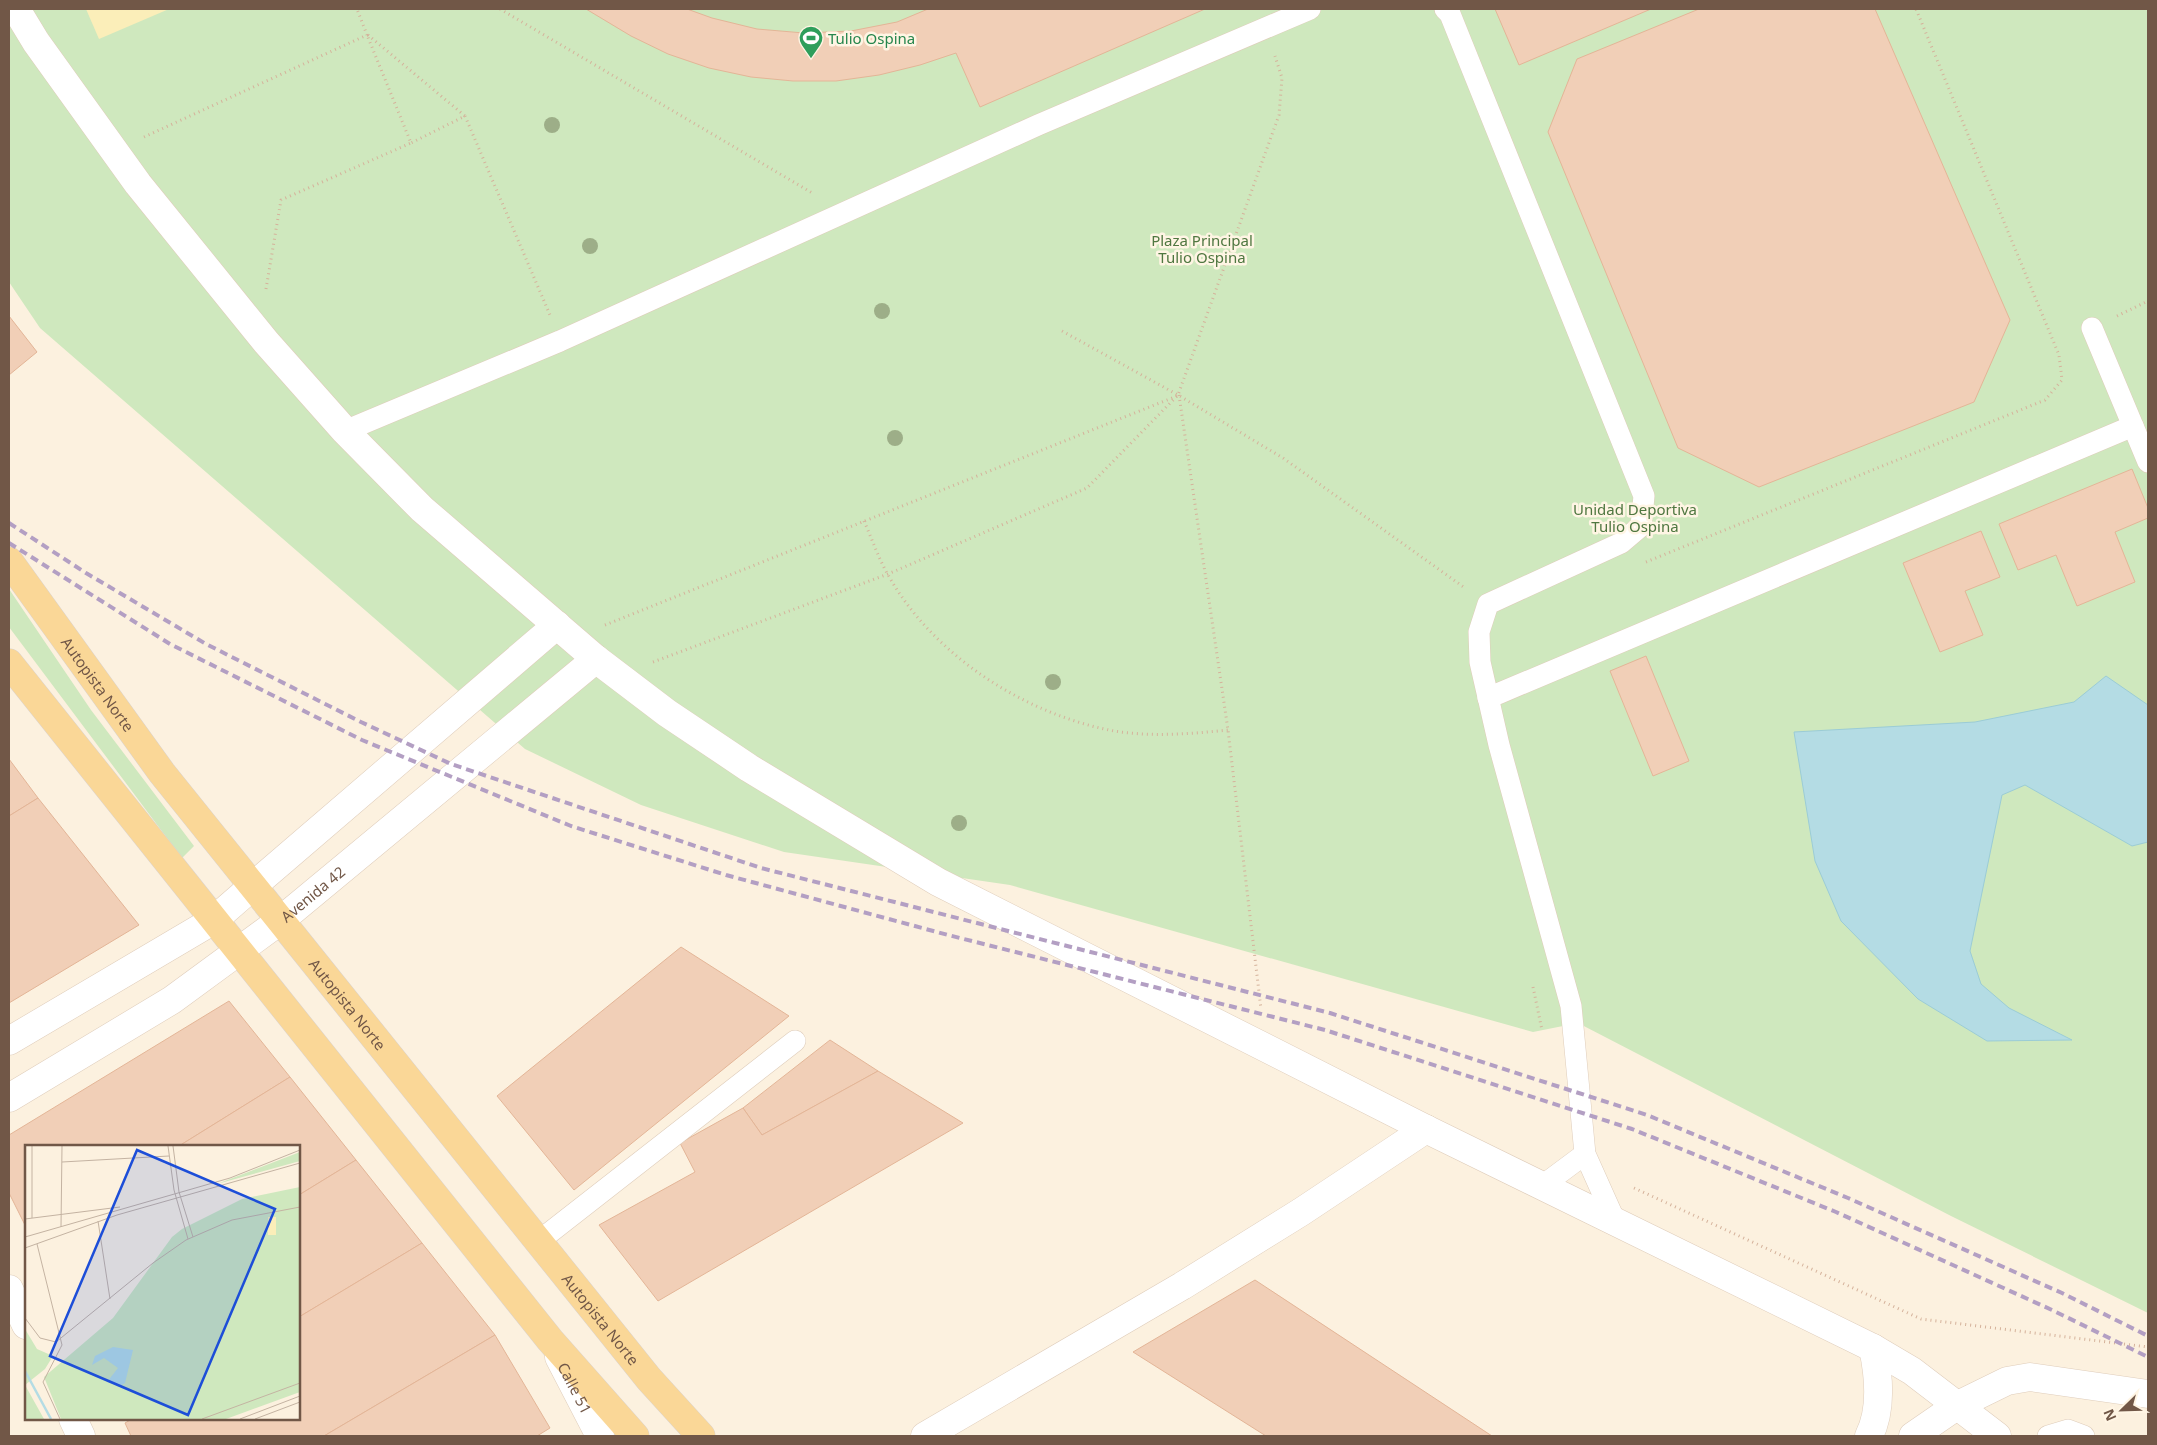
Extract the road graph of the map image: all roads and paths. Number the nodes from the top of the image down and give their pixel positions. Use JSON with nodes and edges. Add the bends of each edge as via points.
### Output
{"nodes":[{"id":1,"x":16,"y":9,"type":"edge"},
{"id":2,"x":357,"y":9,"type":"edge"},
{"id":3,"x":500,"y":9,"type":"edge"},
{"id":4,"x":1310,"y":9,"type":"edge"},
{"id":5,"x":1445,"y":9,"type":"edge"},
{"id":6,"x":1916,"y":9,"type":"edge"},
{"id":7,"x":1265,"y":28,"type":"junction"},
{"id":8,"x":367,"y":35,"type":"junction"},
{"id":9,"x":465,"y":116,"type":"junction"},
{"id":10,"x":139,"y":139,"type":"dead end"},
{"id":11,"x":411,"y":143,"type":"junction"},
{"id":12,"x":847,"y":213,"type":"junction"},
{"id":13,"x":265,"y":290,"type":"dead end"},
{"id":14,"x":2092,"y":328,"type":"dead end"},
{"id":15,"x":1062,"y":331,"type":"dead end"},
{"id":16,"x":560,"y":341,"type":"junction"},
{"id":17,"x":1178,"y":395,"type":"junction"},
{"id":18,"x":2133,"y":426,"type":"junction"},
{"id":19,"x":345,"y":431,"type":"junction"},
{"id":20,"x":2148,"y":462,"type":"edge"},
{"id":21,"x":864,"y":522,"type":"junction"},
{"id":22,"x":9,"y":561,"type":"edge"},
{"id":23,"x":1645,"y":563,"type":"dead end"},
{"id":24,"x":888,"y":574,"type":"junction"},
{"id":25,"x":1488,"y":604,"type":"junction"},
{"id":26,"x":557,"y":626,"type":"junction"},
{"id":27,"x":603,"y":626,"type":"dead end"},
{"id":28,"x":596,"y":659,"type":"junction"},
{"id":29,"x":9,"y":663,"type":"edge"},
{"id":30,"x":644,"y":665,"type":"dead end"},
{"id":31,"x":1488,"y":698,"type":"junction"},
{"id":32,"x":1228,"y":730,"type":"junction"},
{"id":33,"x":253,"y":886,"type":"junction"},
{"id":34,"x":214,"y":920,"type":"junction"},
{"id":35,"x":281,"y":920,"type":"junction"},
{"id":36,"x":240,"y":952,"type":"junction"},
{"id":37,"x":1531,"y":979,"type":"dead end"},
{"id":38,"x":1261,"y":1010,"type":"dead end"},
{"id":39,"x":1543,"y":1036,"type":"dead end"},
{"id":40,"x":9,"y":1041,"type":"edge"},
{"id":41,"x":795,"y":1041,"type":"dead end"},
{"id":42,"x":9,"y":1098,"type":"edge"},
{"id":43,"x":1426,"y":1129,"type":"junction"},
{"id":44,"x":1585,"y":1154,"type":"junction"},
{"id":45,"x":1542,"y":1186,"type":"junction"},
{"id":46,"x":1615,"y":1221,"type":"junction"},
{"id":47,"x":539,"y":1241,"type":"junction"},
{"id":48,"x":9,"y":1289,"type":"edge"},
{"id":49,"x":25,"y":1323,"type":"edge"},
{"id":50,"x":550,"y":1340,"type":"junction"},
{"id":51,"x":2148,"y":1347,"type":"edge"},
{"id":52,"x":1873,"y":1348,"type":"junction"},
{"id":53,"x":2148,"y":1394,"type":"edge"},
{"id":54,"x":1958,"y":1405,"type":"junction"},
{"id":55,"x":73,"y":1420,"type":"edge"},
{"id":56,"x":81,"y":1436,"type":"edge"},
{"id":57,"x":600,"y":1436,"type":"edge"},
{"id":58,"x":635,"y":1436,"type":"edge"},
{"id":59,"x":701,"y":1436,"type":"edge"},
{"id":60,"x":925,"y":1436,"type":"edge"},
{"id":61,"x":1868,"y":1436,"type":"edge"},
{"id":62,"x":1913,"y":1436,"type":"edge"},
{"id":63,"x":1997,"y":1436,"type":"edge"},
{"id":64,"x":2048,"y":1436,"type":"edge"},
{"id":65,"x":2084,"y":1436,"type":"edge"}],
"edges":[{"from":1,"to":19,"type":"street","via":[[138,184],[271,348]]},
{"from":2,"to":8,"type":"path"},
{"from":3,"to":12,"type":"path"},
{"from":4,"to":7,"type":"lane"},
{"from":5,"to":25,"type":"lane","via":[[1450,14],[1644,496],[1641,526],[1621,543]]},
{"from":6,"to":23,"type":"path","via":[[2059,355],[2062,380],[2045,400]]},
{"from":7,"to":12,"type":"lane","via":[[1038,125]]},
{"from":7,"to":17,"type":"path","via":[[1282,78],[1279,114]]},
{"from":8,"to":9,"type":"path"},
{"from":8,"to":10,"type":"path"},
{"from":8,"to":11,"type":"path"},
{"from":9,"to":11,"type":"path"},
{"from":9,"to":16,"type":"path"},
{"from":11,"to":13,"type":"path","via":[[281,200]]},
{"from":12,"to":16,"type":"lane"},
{"from":14,"to":18,"type":"lane"},
{"from":15,"to":17,"type":"path"},
{"from":16,"to":19,"type":"lane"},
{"from":17,"to":21,"type":"path"},
{"from":17,"to":24,"type":"path","via":[[1087,488]]},
{"from":17,"to":25,"type":"path","via":[[1283,458]]},
{"from":17,"to":32,"type":"path"},
{"from":18,"to":20,"type":"lane"},
{"from":18,"to":31,"type":"lane"},
{"from":19,"to":26,"type":"street","via":[[422,509]]},
{"from":21,"to":24,"type":"path"},
{"from":21,"to":27,"type":"path"},
{"from":22,"to":33,"type":"main road","name":"Autopista Norte","via":[[132,733]]},
{"from":24,"to":30,"type":"path"},
{"from":24,"to":32,"type":"path","via":[[921,620],[961,660],[1025,701],[1060,716],[1115,731],[1172,735]]},
{"from":25,"to":31,"type":"lane","via":[[1478,632],[1480,662]]},
{"from":26,"to":28,"type":"street"},
{"from":26,"to":33,"type":"street"},
{"from":28,"to":35,"type":"street","name":"Avenida 42"},
{"from":28,"to":43,"type":"street","via":[[667,713],[749,768],[938,882]]},
{"from":29,"to":34,"type":"main road"},
{"from":31,"to":44,"type":"lane","via":[[1571,1006]]},
{"from":32,"to":38,"type":"path"},
{"from":33,"to":34,"type":"street"},
{"from":33,"to":35,"type":"main road","name":"Autopista Norte"},
{"from":34,"to":36,"type":"main road"},
{"from":34,"to":40,"type":"street"},
{"from":35,"to":36,"type":"street","name":"Avenida 42"},
{"from":35,"to":47,"type":"main road","name":"Autopista Norte"},
{"from":36,"to":42,"type":"street","name":"Avenida 42","via":[[172,1000]]},
{"from":36,"to":50,"type":"main road"},
{"from":37,"to":39,"type":"path"},
{"from":41,"to":47,"type":"lane"},
{"from":43,"to":45,"type":"street"},
{"from":43,"to":60,"type":"street","via":[[1182,1286]]},
{"from":44,"to":45,"type":"lane"},
{"from":44,"to":46,"type":"lane"},
{"from":45,"to":46,"type":"street"},
{"from":46,"to":51,"type":"path","via":[[1628,1186],[1921,1318]]},
{"from":46,"to":52,"type":"street"},
{"from":47,"to":59,"type":"main road","name":"Autopista Norte"},
{"from":48,"to":49,"type":"street"},
{"from":50,"to":57,"type":"street","name":"Calle 51"},
{"from":50,"to":58,"type":"main road"},
{"from":52,"to":54,"type":"street","via":[[1912,1371]]},
{"from":52,"to":61,"type":"street","via":[[1879,1373],[1878,1396]]},
{"from":53,"to":54,"type":"street","via":[[2030,1377],[2007,1381]]},
{"from":54,"to":62,"type":"street"},
{"from":54,"to":63,"type":"street"},
{"from":55,"to":56,"type":"street"},
{"from":64,"to":65,"type":"lane","via":[[2068,1430]]}]}
